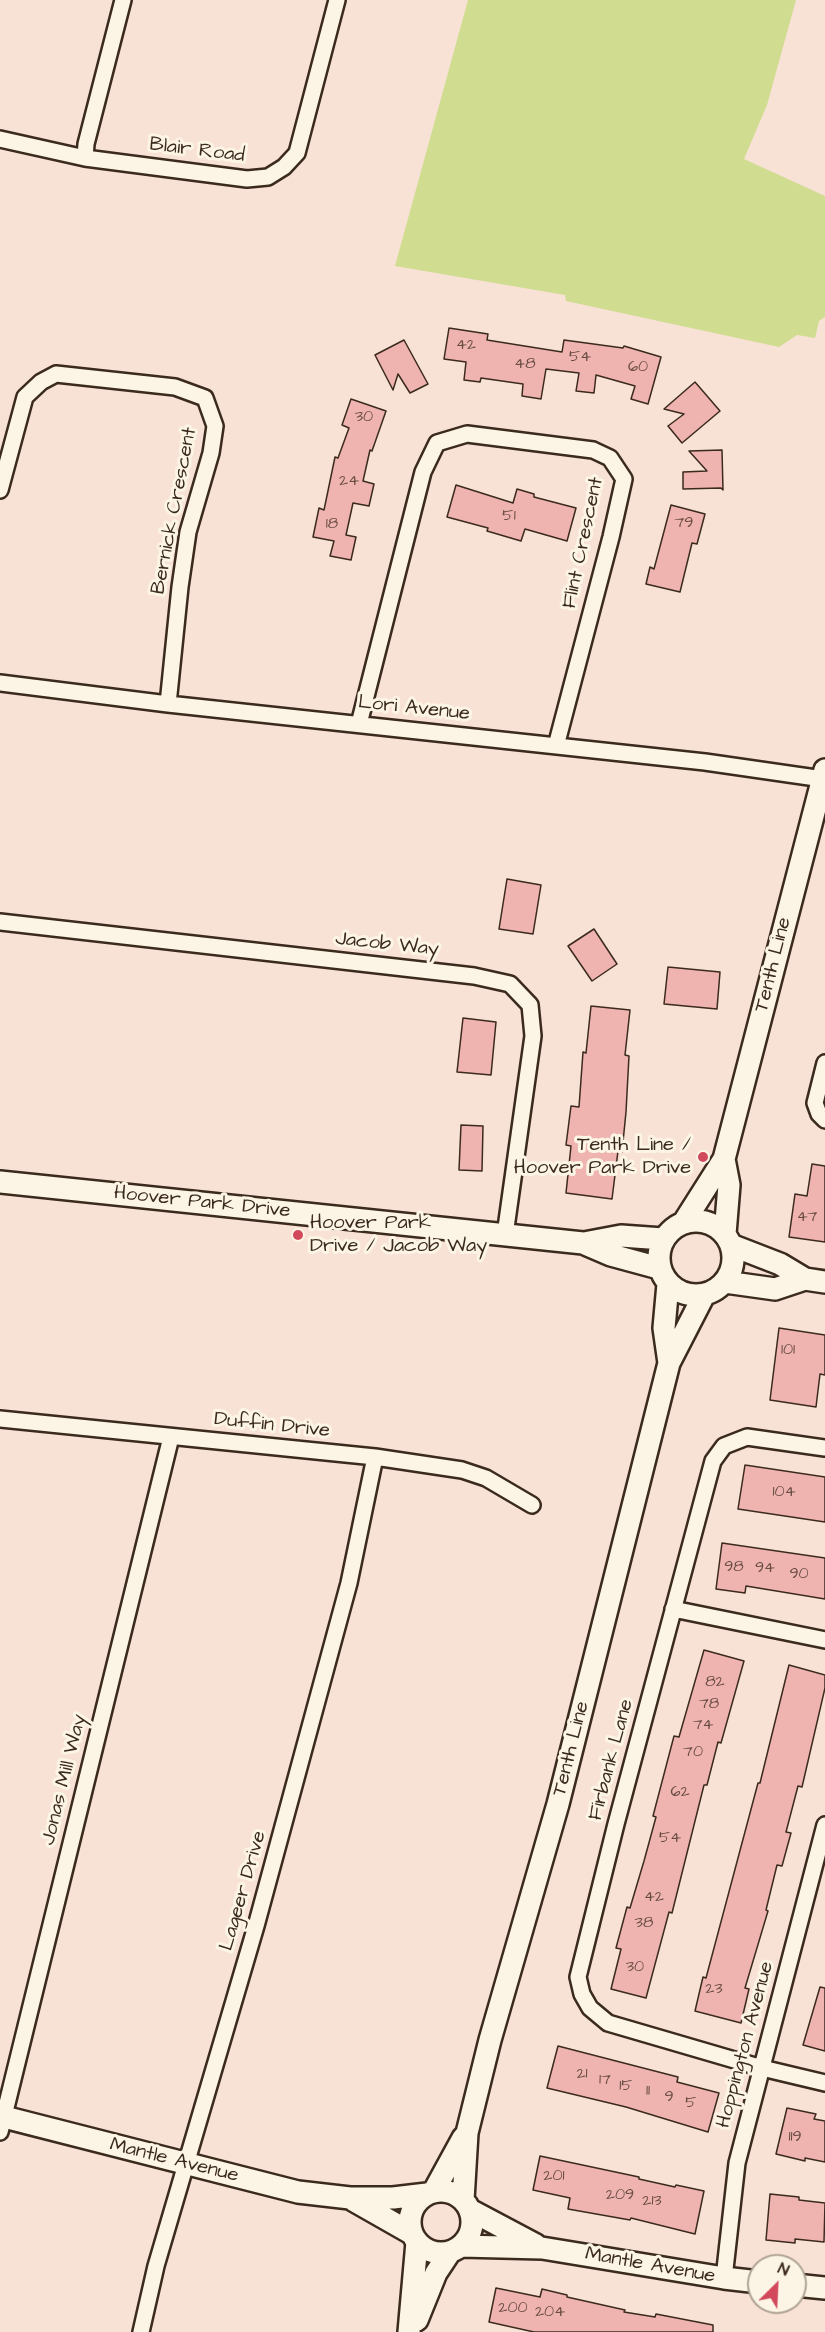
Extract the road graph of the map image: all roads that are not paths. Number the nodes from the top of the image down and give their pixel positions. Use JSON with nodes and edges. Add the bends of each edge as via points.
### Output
{"nodes":[{"id":1,"x":123,"y":0,"type":"edge"},
{"id":2,"x":337,"y":0,"type":"edge"},
{"id":3,"x":0,"y":139,"type":"edge"},
{"id":4,"x":85,"y":158,"type":"junction"},
{"id":5,"x":0,"y":490,"type":"edge"},
{"id":6,"x":0,"y":683,"type":"edge"},
{"id":7,"x":168,"y":704,"type":"junction"},
{"id":8,"x":359,"y":724,"type":"junction"},
{"id":9,"x":556,"y":746,"type":"junction"},
{"id":10,"x":824,"y":775,"type":"edge"},
{"id":11,"x":0,"y":922,"type":"edge"},
{"id":12,"x":825,"y":1063,"type":"edge"},
{"id":13,"x":825,"y":1119,"type":"edge"},
{"id":14,"x":724,"y":1159,"type":"junction"},
{"id":15,"x":0,"y":1182,"type":"edge"},
{"id":16,"x":684,"y":1222,"type":"junction"},
{"id":17,"x":505,"y":1235,"type":"junction"},
{"id":18,"x":663,"y":1239,"type":"junction"},
{"id":19,"x":728,"y":1240,"type":"junction"},
{"id":20,"x":583,"y":1243,"type":"junction"},
{"id":21,"x":664,"y":1276,"type":"junction"},
{"id":22,"x":815,"y":1281,"type":"edge"},
{"id":23,"x":725,"y":1282,"type":"junction"},
{"id":24,"x":704,"y":1295,"type":"junction"},
{"id":25,"x":669,"y":1363,"type":"junction"},
{"id":26,"x":0,"y":1419,"type":"edge"},
{"id":27,"x":171,"y":1437,"type":"junction"},
{"id":28,"x":825,"y":1448,"type":"edge"},
{"id":29,"x":375,"y":1457,"type":"junction"},
{"id":30,"x":532,"y":1505,"type":"dead end"},
{"id":31,"x":673,"y":1609,"type":"junction"},
{"id":32,"x":825,"y":1640,"type":"edge"},
{"id":33,"x":825,"y":1825,"type":"edge"},
{"id":34,"x":762,"y":2068,"type":"junction"},
{"id":35,"x":825,"y":2083,"type":"edge"},
{"id":36,"x":1,"y":2122,"type":"edge"},
{"id":37,"x":467,"y":2133,"type":"junction"},
{"id":38,"x":186,"y":2164,"type":"junction"},
{"id":39,"x":430,"y":2193,"type":"junction"},
{"id":40,"x":350,"y":2198,"type":"junction"},
{"id":41,"x":466,"y":2205,"type":"junction"},
{"id":42,"x":414,"y":2238,"type":"junction"},
{"id":43,"x":542,"y":2248,"type":"junction"},
{"id":44,"x":455,"y":2249,"type":"junction"},
{"id":45,"x":724,"y":2278,"type":"junction"},
{"id":46,"x":747,"y":2281,"type":"edge"},
{"id":47,"x":807,"y":2286,"type":"edge"},
{"id":48,"x":825,"y":2288,"type":"edge"},
{"id":49,"x":141,"y":2332,"type":"edge"},
{"id":50,"x":411,"y":2332,"type":"edge"}],
"edges":[{"from":1,"to":4,"type":"street"},
{"from":2,"to":4,"type":"street","name":"Blair Road","via":[[297,153],[284,167],[268,177],[247,179]]},
{"from":3,"to":4,"type":"street","name":"Blair Road"},
{"from":5,"to":7,"type":"street","name":"Bernick Crescent","via":[[24,397],[56,374],[175,387],[205,398],[215,426],[188,532]]},
{"from":6,"to":7,"type":"street","name":"Lori Avenue"},
{"from":7,"to":8,"type":"street","name":"Lori Avenue"},
{"from":8,"to":9,"type":"street","name":"Lori Avenue"},
{"from":8,"to":9,"type":"street","name":"Flint Crescent","via":[[423,472],[437,443],[467,434],[593,450],[610,458],[624,479]]},
{"from":9,"to":10,"type":"street","name":"Lori Avenue"},
{"from":10,"to":14,"type":"street","name":"Tenth Line"},
{"from":11,"to":17,"type":"street","name":"Jacob Way","via":[[474,976],[510,984],[530,1005],[533,1036]]},
{"from":12,"to":13,"type":"street","via":[[815,1102]]},
{"from":14,"to":16,"type":"street","name":"Tenth Line"},
{"from":14,"to":19,"type":"street","name":"Tenth Line","via":[[729,1185]]},
{"from":15,"to":17,"type":"street","name":"Hoover Park Drive"},
{"from":16,"to":18,"type":"street"},
{"from":16,"to":19,"type":"street","via":[[706,1222]]},
{"from":17,"to":20,"type":"street","name":"Hoover Park Drive"},
{"from":18,"to":20,"type":"street","name":"Hoover Park Drive","via":[[621,1236]]},
{"from":18,"to":21,"type":"street","via":[[658,1257]]},
{"from":19,"to":22,"type":"street"},
{"from":19,"to":23,"type":"street","via":[[733,1258]]},
{"from":20,"to":21,"type":"street","name":"Hoover Park Drive"},
{"from":21,"to":24,"type":"street","via":[[678,1292]]},
{"from":21,"to":25,"type":"street","name":"Tenth Line"},
{"from":22,"to":23,"type":"street","via":[[775,1289]]},
{"from":23,"to":24,"type":"street"},
{"from":24,"to":25,"type":"street","name":"Tenth Line"},
{"from":25,"to":37,"type":"street","name":"Tenth Line","via":[[558,1804]]},
{"from":26,"to":27,"type":"street","name":"Duffin Drive"},
{"from":27,"to":29,"type":"street","name":"Duffin Drive"},
{"from":27,"to":36,"type":"street","name":"Jonas Mill Way"},
{"from":28,"to":31,"type":"street","name":"Firbank Lane","via":[[747,1437],[724,1446],[713,1461],[707,1480]]},
{"from":29,"to":30,"type":"street","name":"Duffin Drive","via":[[462,1470],[486,1478]]},
{"from":29,"to":38,"type":"street","name":"Lageer Drive","via":[[349,1583],[256,1926]]},
{"from":31,"to":32,"type":"street"},
{"from":31,"to":34,"type":"street","name":"Firbank Lane","via":[[578,1977],[590,2008],[608,2024]]},
{"from":33,"to":34,"type":"street","name":"Hoppington Avenue"},
{"from":34,"to":35,"type":"street","name":"Firbank Lane"},
{"from":34,"to":45,"type":"street","name":"Hoppington Avenue","via":[[736,2163]]},
{"from":36,"to":38,"type":"street","name":"Mantle Avenue"},
{"from":37,"to":39,"type":"street","name":"Tenth Line"},
{"from":37,"to":41,"type":"street","name":"Tenth Line"},
{"from":38,"to":40,"type":"street","name":"Mantle Avenue","via":[[298,2192]]},
{"from":38,"to":49,"type":"street","name":"Lageer Drive"},
{"from":39,"to":40,"type":"street","name":"Mantle Avenue"},
{"from":39,"to":41,"type":"street","via":[[455,2194]]},
{"from":39,"to":42,"type":"street","via":[[414,2206],[409,2224]]},
{"from":40,"to":42,"type":"street","name":"Mantle Avenue"},
{"from":41,"to":43,"type":"street","name":"Mantle Avenue"},
{"from":41,"to":44,"type":"street","via":[[471,2229]]},
{"from":42,"to":44,"type":"street","via":[[432,2252]]},
{"from":42,"to":50,"type":"street"},
{"from":43,"to":44,"type":"street","name":"Mantle Avenue"},
{"from":43,"to":45,"type":"street","name":"Mantle Avenue"},
{"from":44,"to":50,"type":"street","via":[[436,2273]]},
{"from":45,"to":46,"type":"street","name":"Mantle Avenue"},
{"from":47,"to":48,"type":"street"}]}
